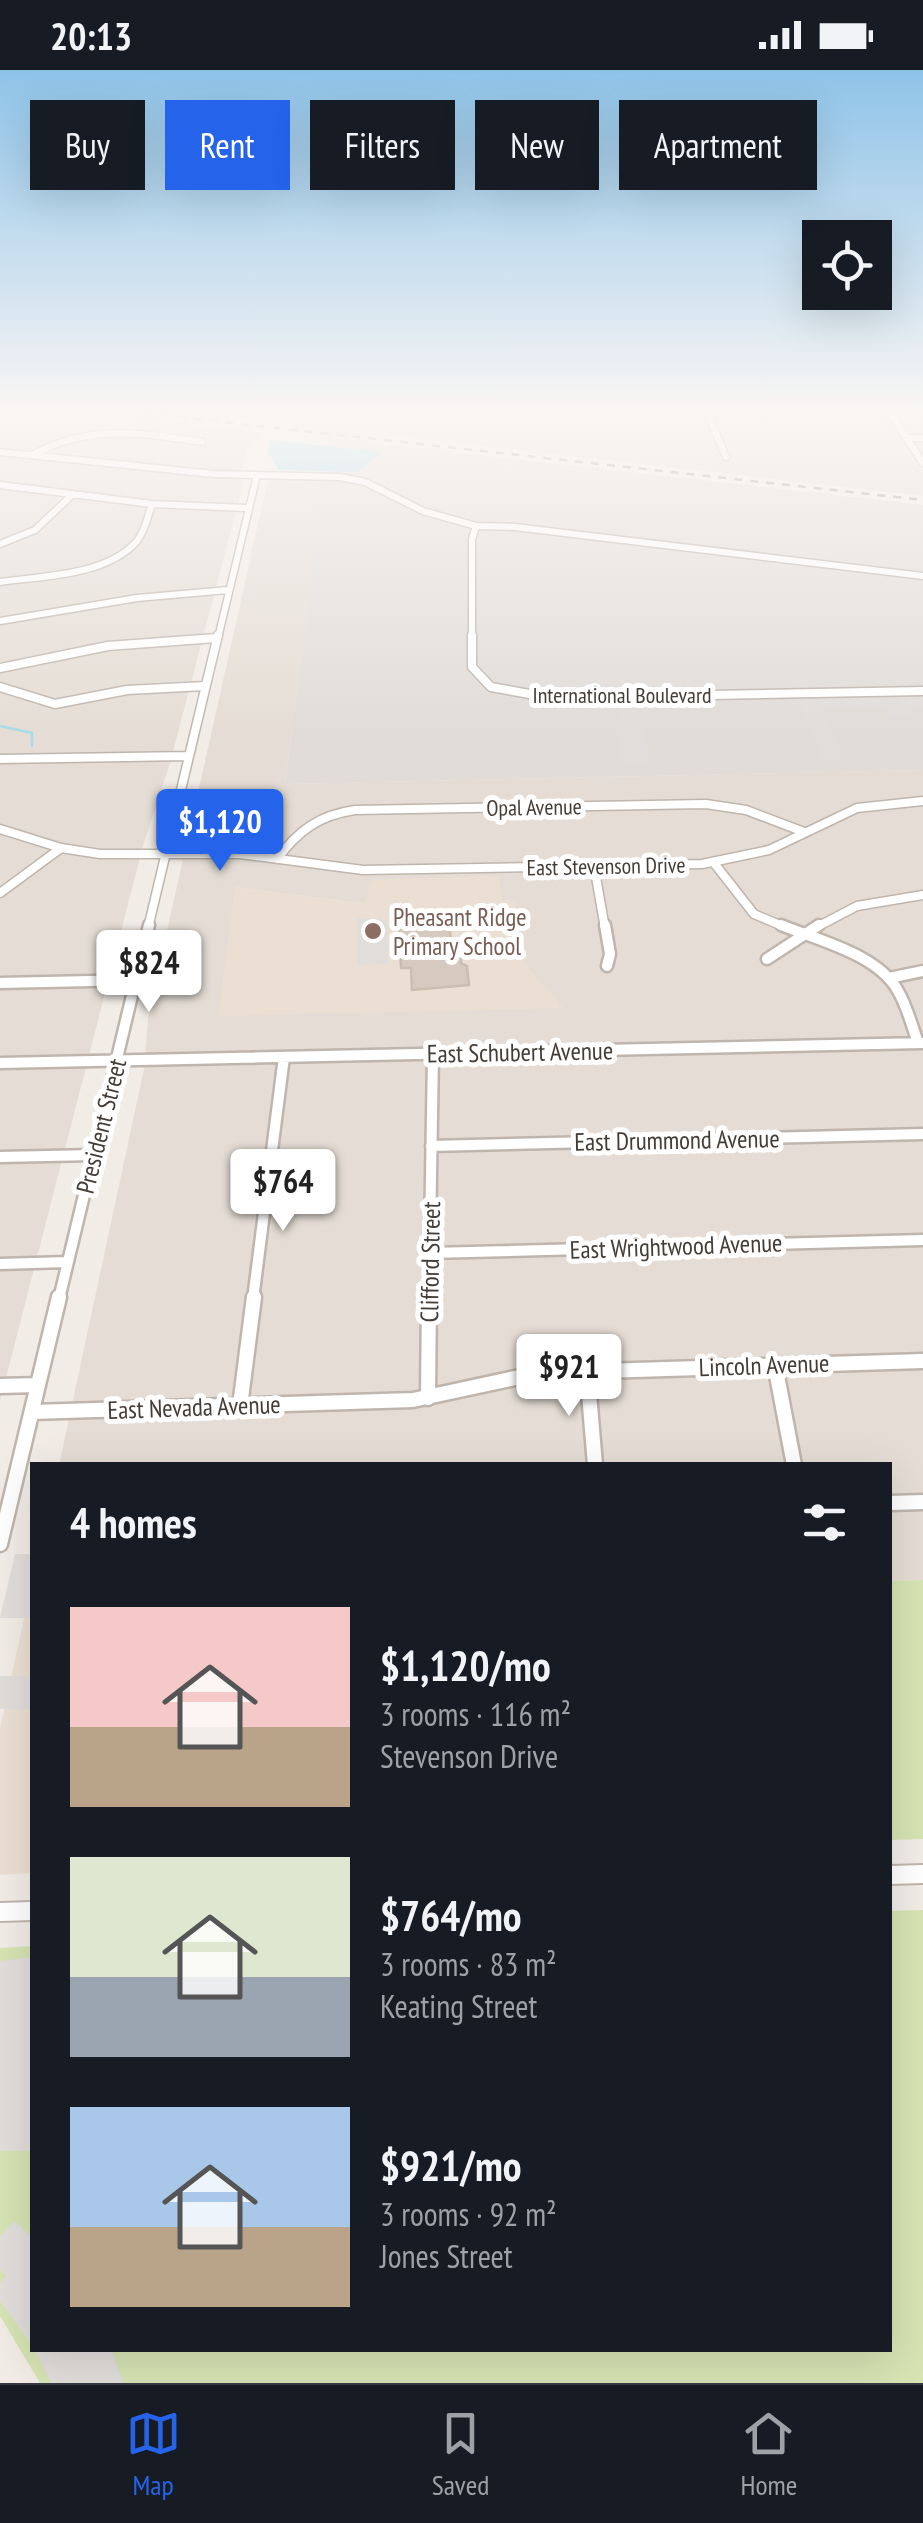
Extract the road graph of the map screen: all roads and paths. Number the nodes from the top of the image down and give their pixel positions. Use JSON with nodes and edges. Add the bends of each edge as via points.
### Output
{"nodes":[{"id":1,"x":48,"y":518,"type":"edge"},
{"id":2,"x":147,"y":518,"type":"edge"},
{"id":3,"x":244,"y":518,"type":"edge"},
{"id":4,"x":445,"y":518,"type":"edge"},
{"id":5,"x":476,"y":526,"type":"junction"},
{"id":6,"x":0,"y":544,"type":"edge"},
{"id":7,"x":923,"y":576,"type":"edge"},
{"id":8,"x":0,"y":582,"type":"edge"},
{"id":9,"x":228,"y":590,"type":"junction"},
{"id":10,"x":0,"y":622,"type":"edge"},
{"id":11,"x":216,"y":638,"type":"junction"},
{"id":12,"x":0,"y":668,"type":"edge"},
{"id":13,"x":204,"y":686,"type":"junction"},
{"id":14,"x":0,"y":687,"type":"edge"},
{"id":15,"x":923,"y":691,"type":"edge"},
{"id":16,"x":188,"y":756,"type":"junction"},
{"id":17,"x":0,"y":758,"type":"edge"},
{"id":18,"x":923,"y":801,"type":"edge"},
{"id":19,"x":0,"y":829,"type":"edge"},
{"id":20,"x":804,"y":832,"type":"junction"},
{"id":21,"x":61,"y":848,"type":"junction"},
{"id":22,"x":166,"y":855,"type":"junction"},
{"id":23,"x":277,"y":859,"type":"junction"},
{"id":24,"x":714,"y":862,"type":"junction"},
{"id":25,"x":594,"y":866,"type":"junction"},
{"id":26,"x":0,"y":893,"type":"edge"},
{"id":27,"x":923,"y":895,"type":"edge"},
{"id":28,"x":805,"y":936,"type":"junction"},
{"id":29,"x":767,"y":959,"type":"dead end"},
{"id":30,"x":607,"y":966,"type":"dead end"},
{"id":31,"x":923,"y":971,"type":"edge"},
{"id":32,"x":889,"y":978,"type":"junction"},
{"id":33,"x":137,"y":980,"type":"junction"},
{"id":34,"x":0,"y":983,"type":"edge"},
{"id":35,"x":920,"y":1043,"type":"edge"},
{"id":36,"x":433,"y":1054,"type":"junction"},
{"id":37,"x":284,"y":1057,"type":"junction"},
{"id":38,"x":116,"y":1061,"type":"junction"},
{"id":39,"x":0,"y":1063,"type":"edge"},
{"id":40,"x":923,"y":1134,"type":"edge"},
{"id":41,"x":431,"y":1146,"type":"junction"},
{"id":42,"x":94,"y":1155,"type":"junction"},
{"id":43,"x":0,"y":1157,"type":"edge"},
{"id":44,"x":923,"y":1240,"type":"edge"},
{"id":45,"x":430,"y":1253,"type":"junction"},
{"id":46,"x":68,"y":1262,"type":"junction"},
{"id":47,"x":0,"y":1264,"type":"edge"},
{"id":48,"x":923,"y":1361,"type":"edge"},
{"id":49,"x":776,"y":1365,"type":"junction"},
{"id":50,"x":587,"y":1370,"type":"junction"},
{"id":51,"x":38,"y":1385,"type":"junction"},
{"id":52,"x":0,"y":1386,"type":"edge"},
{"id":53,"x":428,"y":1398,"type":"junction"},
{"id":54,"x":240,"y":1406,"type":"junction"},
{"id":55,"x":32,"y":1412,"type":"junction"},
{"id":56,"x":595,"y":1462,"type":"edge"},
{"id":57,"x":793,"y":1462,"type":"edge"},
{"id":58,"x":923,"y":1502,"type":"edge"},
{"id":59,"x":892,"y":1503,"type":"edge"},
{"id":60,"x":1,"y":1534,"type":"edge"},
{"id":61,"x":923,"y":1874,"type":"edge"},
{"id":62,"x":892,"y":1875,"type":"edge"},
{"id":63,"x":30,"y":1911,"type":"edge"},
{"id":64,"x":0,"y":1912,"type":"edge"}],
"edges":[{"from":1,"to":6,"type":"street"},
{"from":2,"to":8,"type":"street","via":[[120,553]]},
{"from":3,"to":9,"type":"street","name":"President Street"},
{"from":4,"to":5,"type":"street"},
{"from":5,"to":7,"type":"street"},
{"from":5,"to":15,"type":"street","name":"International Boulevard","via":[[472,667],[491,687],[552,698]]},
{"from":9,"to":10,"type":"street"},
{"from":9,"to":11,"type":"street","name":"President Street"},
{"from":11,"to":12,"type":"street","via":[[108,646]]},
{"from":11,"to":13,"type":"street","name":"President Street"},
{"from":13,"to":14,"type":"street","via":[[109,692],[61,704]]},
{"from":13,"to":16,"type":"street","name":"President Street"},
{"from":16,"to":17,"type":"street"},
{"from":16,"to":22,"type":"street","name":"President Street"},
{"from":18,"to":20,"type":"street","name":"East Stevenson Drive","via":[[857,808]]},
{"from":19,"to":21,"type":"street","name":"East Stevenson Drive"},
{"from":20,"to":23,"type":"street","name":"Opal Avenue","via":[[746,810],[706,804],[356,810],[308,823]]},
{"from":20,"to":24,"type":"street","name":"East Stevenson Drive","via":[[769,850]]},
{"from":21,"to":22,"type":"street","name":"East Stevenson Drive"},
{"from":21,"to":26,"type":"street"},
{"from":22,"to":23,"type":"street","name":"East Stevenson Drive"},
{"from":22,"to":33,"type":"street","name":"President Street"},
{"from":23,"to":25,"type":"street","name":"East Stevenson Drive","via":[[363,870]]},
{"from":24,"to":25,"type":"street","name":"East Stevenson Drive"},
{"from":24,"to":28,"type":"street","via":[[754,914]]},
{"from":25,"to":30,"type":"street"},
{"from":27,"to":28,"type":"street","via":[[838,911]]},
{"from":28,"to":29,"type":"street"},
{"from":28,"to":32,"type":"street"},
{"from":31,"to":32,"type":"street"},
{"from":32,"to":35,"type":"street"},
{"from":33,"to":34,"type":"street"},
{"from":33,"to":38,"type":"street","name":"President Street"},
{"from":35,"to":36,"type":"street","name":"East Schubert Avenue"},
{"from":36,"to":37,"type":"street","name":"East Schubert Avenue"},
{"from":36,"to":41,"type":"street","name":"Clifford Street"},
{"from":37,"to":38,"type":"street","name":"East Schubert Avenue"},
{"from":37,"to":54,"type":"street"},
{"from":38,"to":39,"type":"street","name":"East Schubert Avenue"},
{"from":38,"to":42,"type":"street","name":"President Street"},
{"from":40,"to":41,"type":"street","name":"East Drummond Avenue"},
{"from":41,"to":45,"type":"street","name":"Clifford Street"},
{"from":42,"to":43,"type":"street"},
{"from":42,"to":46,"type":"street","name":"President Street"},
{"from":44,"to":45,"type":"street","name":"East Wrightwood Avenue"},
{"from":45,"to":53,"type":"street","name":"Clifford Street"},
{"from":46,"to":47,"type":"street"},
{"from":46,"to":51,"type":"street","name":"President Street"},
{"from":48,"to":49,"type":"street","name":"Lincoln Avenue"},
{"from":49,"to":50,"type":"street","name":"Lincoln Avenue"},
{"from":49,"to":57,"type":"street"},
{"from":50,"to":53,"type":"street","name":"Lincoln Avenue","via":[[521,1376]]},
{"from":50,"to":56,"type":"street"},
{"from":51,"to":52,"type":"street"},
{"from":51,"to":55,"type":"street","name":"President Street"},
{"from":53,"to":54,"type":"street","name":"East Nevada Avenue"},
{"from":54,"to":55,"type":"street","name":"East Nevada Avenue"},
{"from":55,"to":60,"type":"street","name":"President Street"},
{"from":58,"to":59,"type":"street"},
{"from":61,"to":62,"type":"street"},
{"from":63,"to":64,"type":"street"}]}
